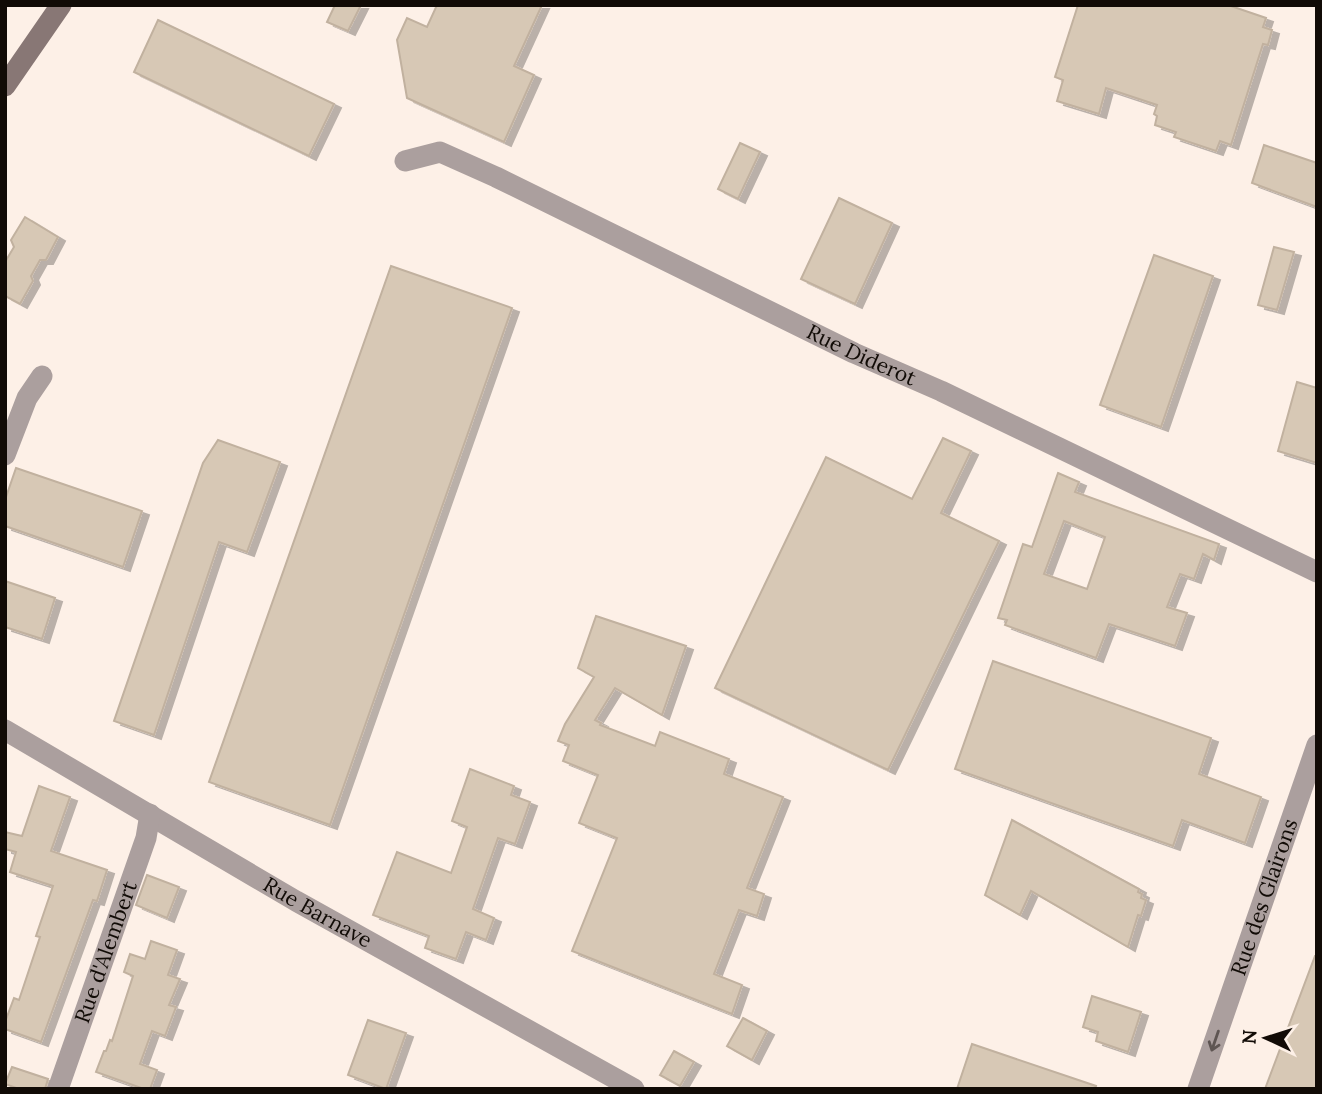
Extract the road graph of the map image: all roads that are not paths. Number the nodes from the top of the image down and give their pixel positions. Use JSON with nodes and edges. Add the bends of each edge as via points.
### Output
{"nodes":[{"id":1,"x":61,"y":5,"type":"edge"},
{"id":2,"x":5,"y":86,"type":"edge"},
{"id":3,"x":405,"y":161,"type":"dead end"},
{"id":4,"x":42,"y":376,"type":"dead end"},
{"id":5,"x":5,"y":455,"type":"edge"},
{"id":6,"x":1317,"y":572,"type":"edge"},
{"id":7,"x":5,"y":730,"type":"edge"},
{"id":8,"x":1317,"y":745,"type":"edge"},
{"id":9,"x":150,"y":814,"type":"junction"},
{"id":10,"x":58,"y":1089,"type":"edge"},
{"id":11,"x":634,"y":1089,"type":"edge"},
{"id":12,"x":1198,"y":1089,"type":"edge"}],
"edges":[{"from":1,"to":2,"type":"street"},
{"from":3,"to":6,"type":"street","name":"Rue Diderot","via":[[440,152],[485,172]]},
{"from":4,"to":5,"type":"street","via":[[27,398]]},
{"from":7,"to":9,"type":"street","name":"Rue Barnave"},
{"from":8,"to":12,"type":"street","name":"Rue des Glairons","one_way":true},
{"from":9,"to":10,"type":"street","name":"Rue d'Alembert","via":[[146,838]]},
{"from":9,"to":11,"type":"street","name":"Rue Barnave","via":[[296,901]]}]}
